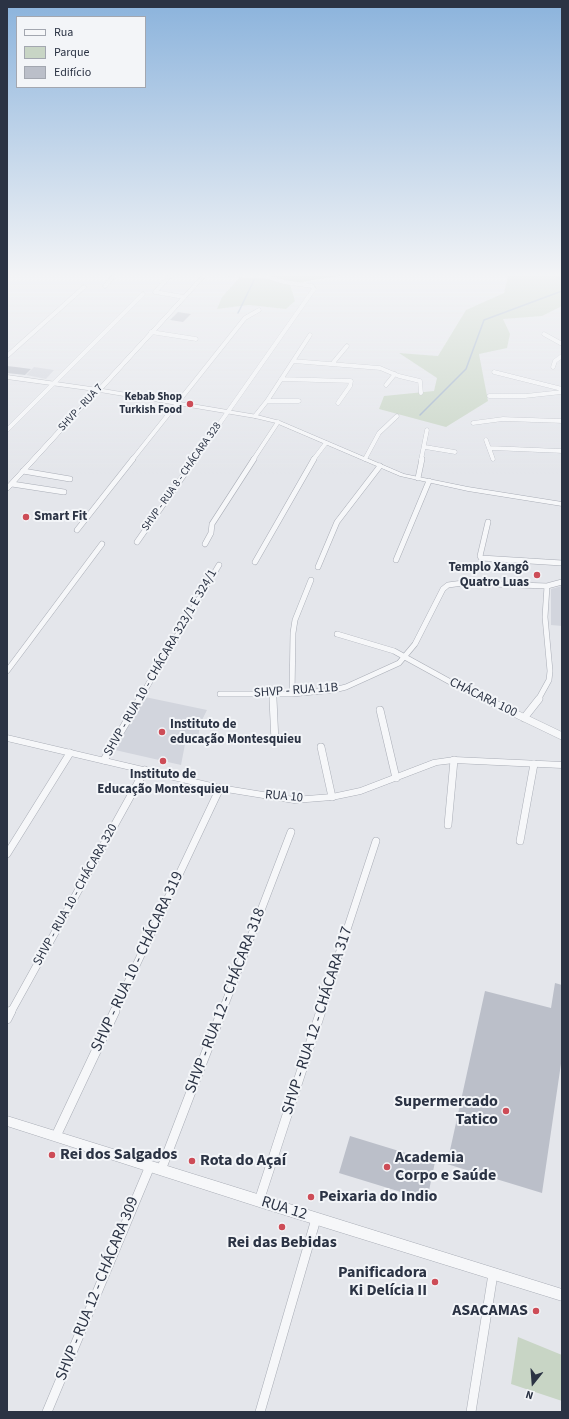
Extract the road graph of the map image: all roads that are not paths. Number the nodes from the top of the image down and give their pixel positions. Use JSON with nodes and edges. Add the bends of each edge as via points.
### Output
{"nodes":[{"id":1,"x":23,"y":341,"type":"edge"},
{"id":2,"x":96,"y":341,"type":"edge"},
{"id":3,"x":143,"y":341,"type":"edge"},
{"id":4,"x":226,"y":341,"type":"edge"},
{"id":5,"x":277,"y":341,"type":"edge"},
{"id":6,"x":306,"y":341,"type":"edge"},
{"id":7,"x":348,"y":346,"type":"dead end"},
{"id":8,"x":7,"y":356,"type":"edge"},
{"id":9,"x":562,"y":356,"type":"edge"},
{"id":10,"x":293,"y":361,"type":"junction"},
{"id":11,"x":332,"y":364,"type":"junction"},
{"id":12,"x":553,"y":367,"type":"dead end"},
{"id":13,"x":494,"y":372,"type":"dead end"},
{"id":14,"x":395,"y":374,"type":"junction"},
{"id":15,"x":7,"y":377,"type":"edge"},
{"id":16,"x":281,"y":379,"type":"junction"},
{"id":17,"x":53,"y":384,"type":"junction"},
{"id":18,"x":386,"y":385,"type":"dead end"},
{"id":19,"x":99,"y":390,"type":"junction"},
{"id":20,"x":562,"y":390,"type":"edge"},
{"id":21,"x":421,"y":393,"type":"dead end"},
{"id":22,"x":489,"y":396,"type":"dead end"},
{"id":23,"x":267,"y":401,"type":"junction"},
{"id":24,"x":299,"y":401,"type":"dead end"},
{"id":25,"x":178,"y":403,"type":"junction"},
{"id":26,"x":338,"y":403,"type":"dead end"},
{"id":27,"x":227,"y":411,"type":"junction"},
{"id":28,"x":256,"y":416,"type":"junction"},
{"id":29,"x":397,"y":416,"type":"dead end"},
{"id":30,"x":562,"y":421,"type":"edge"},
{"id":31,"x":278,"y":422,"type":"junction"},
{"id":32,"x":473,"y":423,"type":"dead end"},
{"id":33,"x":7,"y":430,"type":"edge"},
{"id":34,"x":427,"y":430,"type":"dead end"},
{"id":35,"x":486,"y":440,"type":"dead end"},
{"id":36,"x":326,"y":443,"type":"junction"},
{"id":37,"x":425,"y":447,"type":"junction"},
{"id":38,"x":490,"y":448,"type":"junction"},
{"id":39,"x":562,"y":451,"type":"edge"},
{"id":40,"x":455,"y":452,"type":"dead end"},
{"id":41,"x":493,"y":458,"type":"dead end"},
{"id":42,"x":365,"y":459,"type":"junction"},
{"id":43,"x":380,"y":466,"type":"junction"},
{"id":44,"x":24,"y":471,"type":"junction"},
{"id":45,"x":418,"y":478,"type":"junction"},
{"id":46,"x":70,"y":479,"type":"dead end"},
{"id":47,"x":429,"y":481,"type":"junction"},
{"id":48,"x":12,"y":484,"type":"junction"},
{"id":49,"x":7,"y":489,"type":"edge"},
{"id":50,"x":64,"y":492,"type":"dead end"},
{"id":51,"x":562,"y":504,"type":"edge"},
{"id":52,"x":488,"y":522,"type":"dead end"},
{"id":53,"x":77,"y":530,"type":"dead end"},
{"id":54,"x":137,"y":542,"type":"dead end"},
{"id":55,"x":102,"y":544,"type":"dead end"},
{"id":56,"x":205,"y":544,"type":"dead end"},
{"id":57,"x":396,"y":560,"type":"dead end"},
{"id":58,"x":255,"y":562,"type":"dead end"},
{"id":59,"x":562,"y":563,"type":"edge"},
{"id":60,"x":219,"y":565,"type":"dead end"},
{"id":61,"x":318,"y":567,"type":"dead end"},
{"id":62,"x":311,"y":580,"type":"dead end"},
{"id":63,"x":562,"y":582,"type":"edge"},
{"id":64,"x":547,"y":586,"type":"junction"},
{"id":65,"x":337,"y":634,"type":"dead end"},
{"id":66,"x":405,"y":657,"type":"junction"},
{"id":67,"x":7,"y":671,"type":"edge"},
{"id":68,"x":220,"y":694,"type":"dead end"},
{"id":69,"x":292,"y":694,"type":"junction"},
{"id":70,"x":273,"y":695,"type":"junction"},
{"id":71,"x":380,"y":710,"type":"dead end"},
{"id":72,"x":524,"y":718,"type":"junction"},
{"id":73,"x":562,"y":736,"type":"edge"},
{"id":74,"x":7,"y":738,"type":"edge"},
{"id":75,"x":275,"y":742,"type":"dead end"},
{"id":76,"x":321,"y":747,"type":"dead end"},
{"id":77,"x":70,"y":753,"type":"junction"},
{"id":78,"x":104,"y":760,"type":"junction"},
{"id":79,"x":454,"y":760,"type":"junction"},
{"id":80,"x":534,"y":764,"type":"junction"},
{"id":81,"x":562,"y":764,"type":"edge"},
{"id":82,"x":145,"y":770,"type":"junction"},
{"id":83,"x":396,"y":778,"type":"junction"},
{"id":84,"x":220,"y":788,"type":"junction"},
{"id":85,"x":332,"y":797,"type":"junction"},
{"id":86,"x":448,"y":825,"type":"dead end"},
{"id":87,"x":291,"y":832,"type":"dead end"},
{"id":88,"x":376,"y":841,"type":"dead end"},
{"id":89,"x":520,"y":841,"type":"dead end"},
{"id":90,"x":7,"y":854,"type":"edge"},
{"id":91,"x":7,"y":1020,"type":"edge"},
{"id":92,"x":7,"y":1121,"type":"edge"},
{"id":93,"x":56,"y":1136,"type":"junction"},
{"id":94,"x":155,"y":1168,"type":"junction"},
{"id":95,"x":259,"y":1202,"type":"junction"},
{"id":96,"x":316,"y":1219,"type":"junction"},
{"id":97,"x":493,"y":1274,"type":"junction"},
{"id":98,"x":562,"y":1295,"type":"edge"},
{"id":99,"x":48,"y":1412,"type":"edge"},
{"id":100,"x":260,"y":1412,"type":"edge"},
{"id":101,"x":471,"y":1412,"type":"edge"}],
"edges":[{"from":1,"to":8,"type":"street"},
{"from":2,"to":17,"type":"street"},
{"from":3,"to":19,"type":"street","name":"SHVP - RUA 7"},
{"from":4,"to":25,"type":"street"},
{"from":5,"to":27,"type":"street","name":"SHVP - RUA 8 - CHÁCARA 328"},
{"from":6,"to":10,"type":"street"},
{"from":7,"to":11,"type":"street"},
{"from":9,"to":12,"type":"street","via":[[555,360]]},
{"from":10,"to":11,"type":"street"},
{"from":10,"to":16,"type":"street"},
{"from":11,"to":14,"type":"street","via":[[380,368]]},
{"from":13,"to":20,"type":"street"},
{"from":14,"to":18,"type":"street"},
{"from":14,"to":21,"type":"street","via":[[420,382]]},
{"from":15,"to":17,"type":"street"},
{"from":16,"to":23,"type":"street"},
{"from":16,"to":26,"type":"street","via":[[351,381]]},
{"from":17,"to":19,"type":"street"},
{"from":17,"to":33,"type":"street"},
{"from":19,"to":25,"type":"street"},
{"from":19,"to":44,"type":"street","name":"SHVP - RUA 7","via":[[86,401]]},
{"from":20,"to":22,"type":"street","via":[[525,396]]},
{"from":23,"to":24,"type":"street"},
{"from":23,"to":28,"type":"street"},
{"from":25,"to":27,"type":"street"},
{"from":25,"to":53,"type":"street"},
{"from":27,"to":28,"type":"street"},
{"from":27,"to":54,"type":"street","name":"SHVP - RUA 8 - CHÁCARA 328"},
{"from":28,"to":31,"type":"street"},
{"from":29,"to":42,"type":"street","via":[[378,433]]},
{"from":30,"to":32,"type":"street","via":[[503,418]]},
{"from":31,"to":36,"type":"street"},
{"from":31,"to":56,"type":"street","via":[[212,524],[211,533]]},
{"from":34,"to":37,"type":"street"},
{"from":35,"to":38,"type":"street"},
{"from":36,"to":42,"type":"street"},
{"from":36,"to":58,"type":"street","via":[[312,461]]},
{"from":37,"to":40,"type":"street"},
{"from":37,"to":45,"type":"street"},
{"from":38,"to":39,"type":"street"},
{"from":38,"to":41,"type":"street"},
{"from":42,"to":43,"type":"street"},
{"from":43,"to":45,"type":"street"},
{"from":43,"to":61,"type":"street","via":[[338,522]]},
{"from":44,"to":46,"type":"street"},
{"from":44,"to":48,"type":"street","name":"SHVP - RUA 7"},
{"from":45,"to":47,"type":"street"},
{"from":47,"to":51,"type":"street"},
{"from":47,"to":57,"type":"street"},
{"from":48,"to":49,"type":"street","name":"SHVP - RUA 7"},
{"from":48,"to":50,"type":"street"},
{"from":52,"to":59,"type":"street","via":[[480,556],[482,559]]},
{"from":55,"to":67,"type":"street"},
{"from":60,"to":78,"type":"street","name":"SHVP - RUA 10 - CHÁCARA 323/1 E 324/1"},
{"from":62,"to":69,"type":"street","via":[[295,620]]},
{"from":63,"to":64,"type":"street","name":"SHVP - RUA 11B"},
{"from":64,"to":66,"type":"street","name":"SHVP - RUA 11B","via":[[463,583],[448,585]]},
{"from":64,"to":72,"type":"street","via":[[545,617],[549,680],[543,693]]},
{"from":65,"to":66,"type":"street","name":"CHÁCARA 100","via":[[380,646]]},
{"from":66,"to":69,"type":"street","name":"SHVP - RUA 11B","via":[[399,663],[346,687]]},
{"from":66,"to":72,"type":"street","name":"CHÁCARA 100"},
{"from":68,"to":70,"type":"street","name":"SHVP - RUA 11B"},
{"from":69,"to":70,"type":"street","name":"SHVP - RUA 11B"},
{"from":70,"to":75,"type":"street"},
{"from":71,"to":83,"type":"street"},
{"from":72,"to":73,"type":"street","name":"CHÁCARA 100"},
{"from":74,"to":77,"type":"street","name":"RUA 10"},
{"from":76,"to":85,"type":"street"},
{"from":77,"to":78,"type":"street","name":"RUA 10"},
{"from":77,"to":90,"type":"street"},
{"from":78,"to":82,"type":"street","name":"RUA 10"},
{"from":79,"to":80,"type":"street","name":"RUA 10"},
{"from":79,"to":83,"type":"street","name":"RUA 10","via":[[436,762]]},
{"from":79,"to":86,"type":"street"},
{"from":80,"to":81,"type":"street","name":"RUA 10"},
{"from":80,"to":89,"type":"street"},
{"from":82,"to":84,"type":"street","name":"RUA 10"},
{"from":82,"to":91,"type":"street","name":"SHVP - RUA 10 - CHÁCARA 320"},
{"from":83,"to":85,"type":"street","name":"RUA 10","via":[[361,791]]},
{"from":84,"to":85,"type":"street","name":"RUA 10","via":[[294,800]]},
{"from":84,"to":93,"type":"street","name":"SHVP - RUA 10 - CHÁCARA 319"},
{"from":87,"to":94,"type":"street","name":"SHVP - RUA 12 - CHÁCARA 318"},
{"from":88,"to":95,"type":"street","name":"SHVP - RUA 12 - CHÁCARA 317"},
{"from":92,"to":93,"type":"street","name":"RUA 12"},
{"from":93,"to":94,"type":"street","name":"RUA 12"},
{"from":94,"to":95,"type":"street","name":"RUA 12"},
{"from":94,"to":99,"type":"street","name":"SHVP - RUA 12 - CHÁCARA 309"},
{"from":95,"to":96,"type":"street","name":"RUA 12"},
{"from":96,"to":97,"type":"street","name":"RUA 12"},
{"from":96,"to":100,"type":"street"},
{"from":97,"to":98,"type":"street","name":"RUA 12"},
{"from":97,"to":101,"type":"street"}]}
